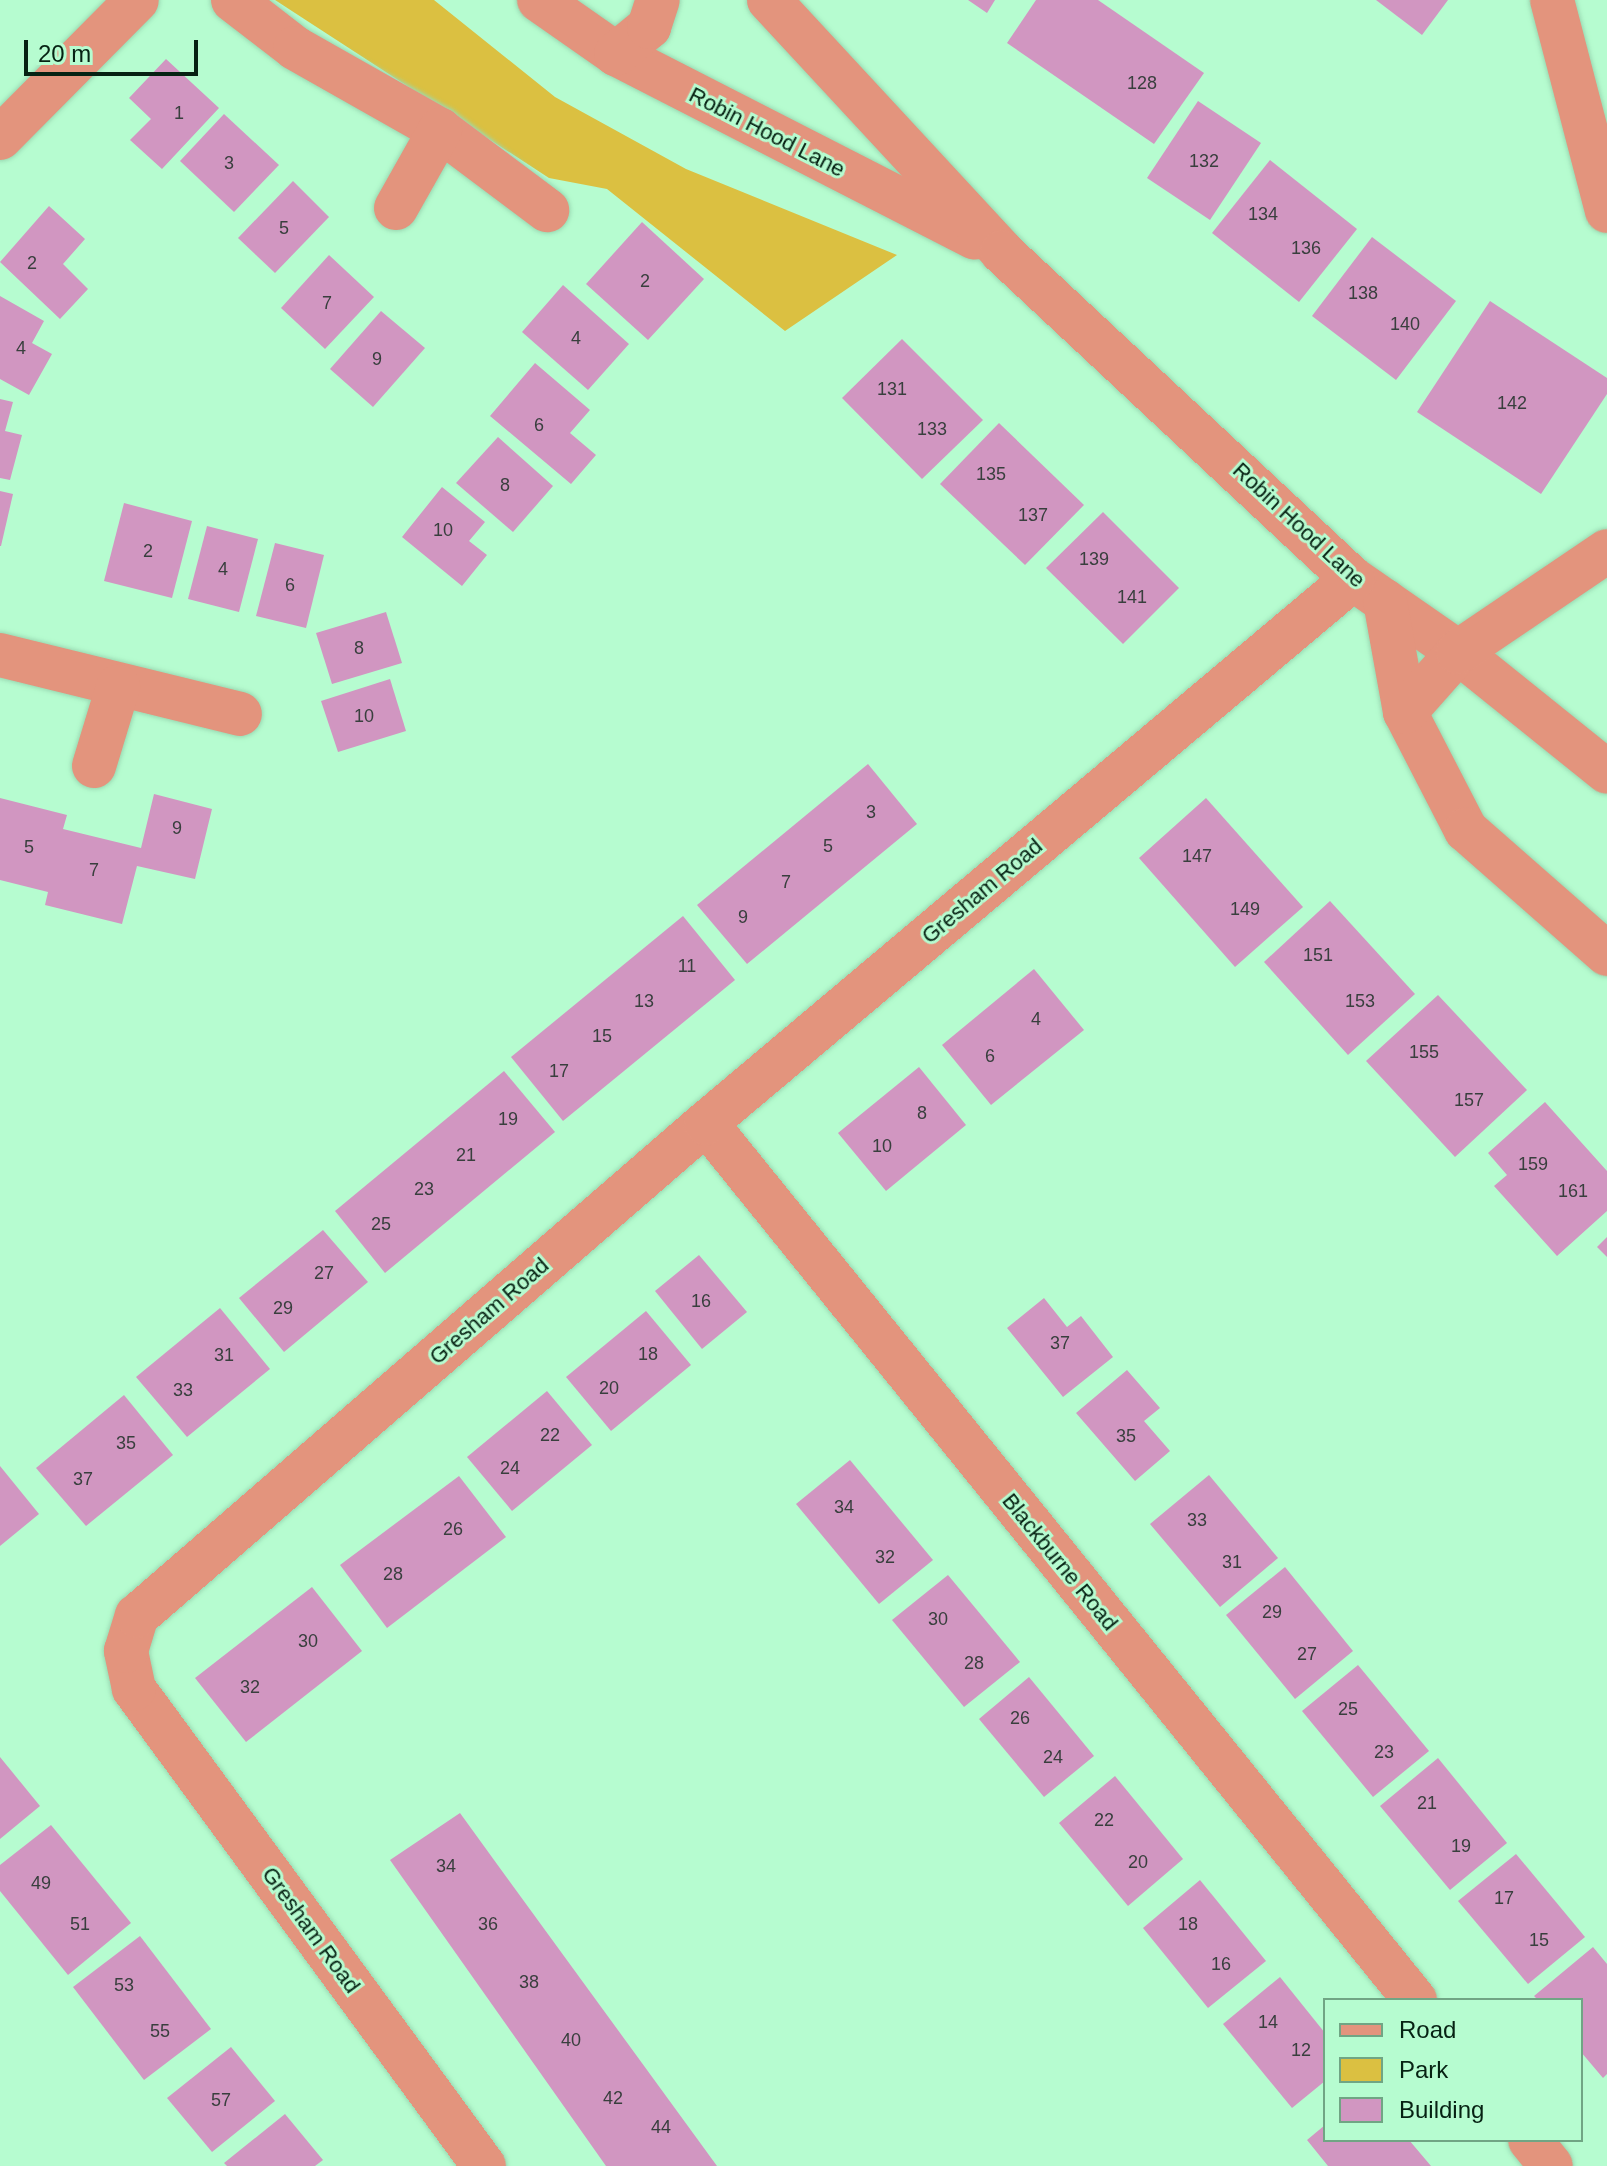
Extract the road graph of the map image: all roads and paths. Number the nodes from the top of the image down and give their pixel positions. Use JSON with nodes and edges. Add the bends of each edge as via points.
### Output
{"nodes":[{"id":1,"x":137,"y":0,"type":"edge"},
{"id":2,"x":233,"y":0,"type":"edge"},
{"id":3,"x":539,"y":0,"type":"edge"},
{"id":4,"x":658,"y":0,"type":"edge"},
{"id":5,"x":769,"y":0,"type":"edge"},
{"id":6,"x":1552,"y":0,"type":"edge"},
{"id":7,"x":616,"y":54,"type":"junction"},
{"id":8,"x":440,"y":130,"type":"junction"},
{"id":9,"x":0,"y":138,"type":"edge"},
{"id":10,"x":396,"y":208,"type":"dead end"},
{"id":11,"x":547,"y":210,"type":"dead end"},
{"id":12,"x":1607,"y":211,"type":"edge"},
{"id":13,"x":1002,"y":252,"type":"junction"},
{"id":14,"x":1607,"y":551,"type":"edge"},
{"id":15,"x":1369,"y":590,"type":"junction"},
{"id":16,"x":1458,"y":652,"type":"junction"},
{"id":17,"x":0,"y":655,"type":"edge"},
{"id":18,"x":118,"y":687,"type":"junction"},
{"id":19,"x":1405,"y":712,"type":"junction"},
{"id":20,"x":240,"y":714,"type":"dead end"},
{"id":21,"x":94,"y":766,"type":"dead end"},
{"id":22,"x":1607,"y":772,"type":"edge"},
{"id":23,"x":1607,"y":954,"type":"edge"},
{"id":24,"x":706,"y":1123,"type":"junction"},
{"id":25,"x":1413,"y":1998,"type":"edge"},
{"id":26,"x":1532,"y":2142,"type":"edge"},
{"id":27,"x":484,"y":2166,"type":"edge"},
{"id":28,"x":1551,"y":2166,"type":"edge"}],
"edges":[{"from":1,"to":9,"type":"street"},
{"from":2,"to":8,"type":"street","via":[[295,48]]},
{"from":3,"to":7,"type":"street","name":"Robin Hood Lane"},
{"from":4,"to":7,"type":"street","via":[[649,27]]},
{"from":5,"to":13,"type":"street","name":"Robin Hood Lane"},
{"from":6,"to":12,"type":"street"},
{"from":7,"to":13,"type":"street","name":"Robin Hood Lane"},
{"from":8,"to":10,"type":"street"},
{"from":8,"to":11,"type":"street"},
{"from":13,"to":15,"type":"street","name":"Robin Hood Lane"},
{"from":14,"to":16,"type":"street"},
{"from":15,"to":16,"type":"street","name":"Robin Hood Lane"},
{"from":15,"to":19,"type":"street","name":"Robin Hood Lane"},
{"from":15,"to":24,"type":"street","name":"Gresham Road"},
{"from":16,"to":19,"type":"street"},
{"from":16,"to":22,"type":"street","name":"Robin Hood Lane"},
{"from":17,"to":18,"type":"street"},
{"from":18,"to":20,"type":"street"},
{"from":18,"to":21,"type":"street"},
{"from":19,"to":23,"type":"street","name":"Robin Hood Lane","via":[[1466,830]]},
{"from":24,"to":25,"type":"street","name":"Blackburne Road"},
{"from":24,"to":27,"type":"street","name":"Gresham Road","via":[[137,1616],[126,1651],[134,1689]]},
{"from":26,"to":28,"type":"street"}]}
